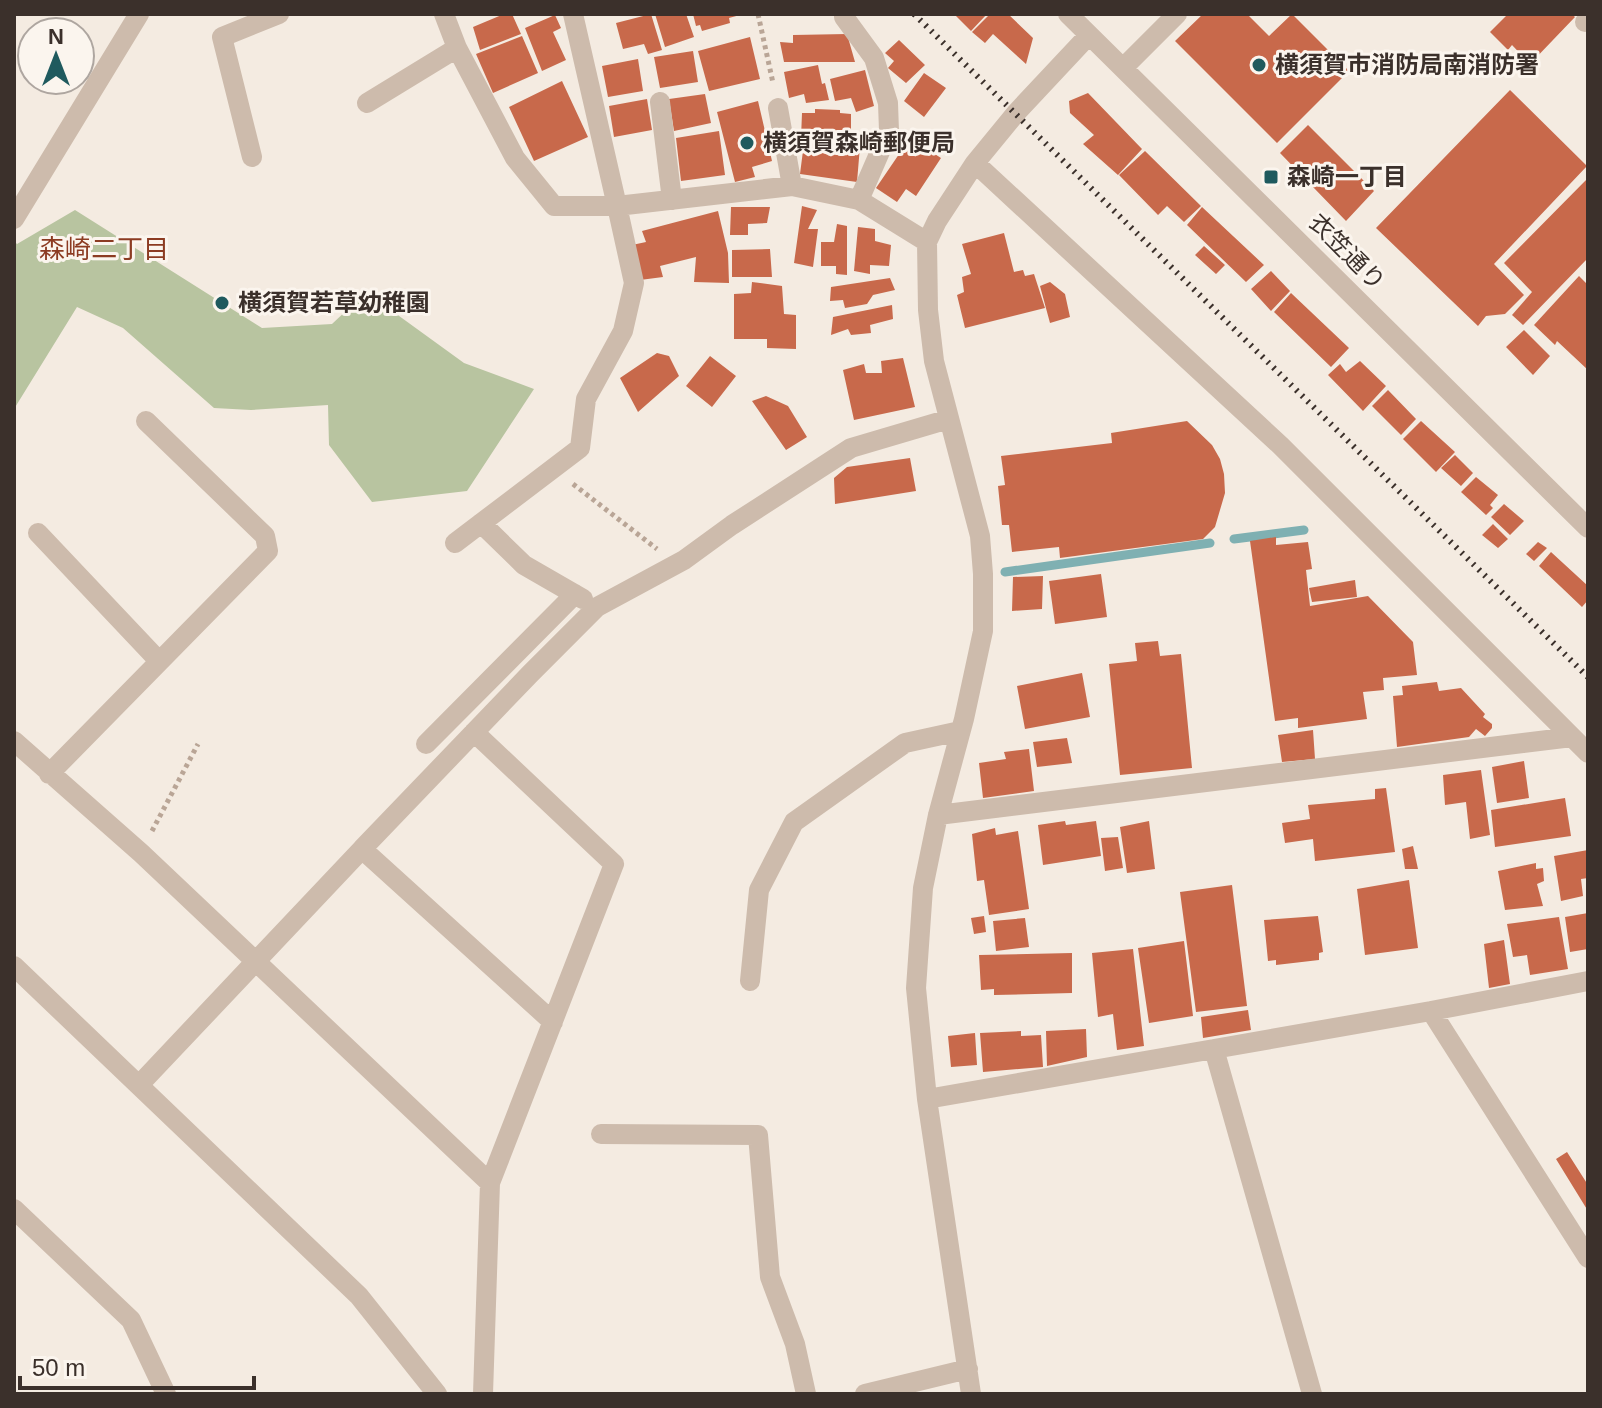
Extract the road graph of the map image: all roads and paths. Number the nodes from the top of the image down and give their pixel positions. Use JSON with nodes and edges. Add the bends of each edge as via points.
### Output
{"nodes":[{"id":1,"x":139,"y":14,"type":"edge"},
{"id":2,"x":279,"y":14,"type":"edge"},
{"id":3,"x":444,"y":14,"type":"edge"},
{"id":4,"x":573,"y":14,"type":"edge"},
{"id":5,"x":758,"y":14,"type":"edge"},
{"id":6,"x":1068,"y":14,"type":"edge"},
{"id":7,"x":1177,"y":14,"type":"edge"},
{"id":8,"x":844,"y":17,"type":"dead end"},
{"id":9,"x":1089,"y":35,"type":"junction"},
{"id":10,"x":457,"y":48,"type":"junction"},
{"id":11,"x":1124,"y":67,"type":"junction"},
{"id":12,"x":660,"y":102,"type":"dead end"},
{"id":13,"x":367,"y":103,"type":"dead end"},
{"id":14,"x":778,"y":108,"type":"joint"},
{"id":15,"x":252,"y":157,"type":"dead end"},
{"id":16,"x":975,"y":163,"type":"junction"},
{"id":17,"x":792,"y":186,"type":"junction"},
{"id":18,"x":672,"y":200,"type":"junction"},
{"id":19,"x":859,"y":200,"type":"junction"},
{"id":20,"x":617,"y":206,"type":"junction"},
{"id":21,"x":14,"y":219,"type":"edge"},
{"id":22,"x":927,"y":242,"type":"junction"},
{"id":23,"x":949,"y":419,"type":"junction"},
{"id":24,"x":146,"y":421,"type":"dead end"},
{"id":25,"x":559,"y":465,"type":"junction"},
{"id":26,"x":481,"y":523,"type":"junction"},
{"id":27,"x":1588,"y":528,"type":"edge"},
{"id":28,"x":38,"y":533,"type":"dead end"},
{"id":29,"x":670,"y":541,"type":"dead end"},
{"id":30,"x":455,"y":543,"type":"dead end"},
{"id":31,"x":575,"y":594,"type":"junction"},
{"id":32,"x":597,"y":607,"type":"junction"},
{"id":33,"x":159,"y":661,"type":"junction"},
{"id":34,"x":960,"y":731,"type":"junction"},
{"id":35,"x":474,"y":732,"type":"junction"},
{"id":36,"x":1572,"y":737,"type":"junction"},
{"id":37,"x":14,"y":741,"type":"edge"},
{"id":38,"x":198,"y":744,"type":"dead end"},
{"id":39,"x":426,"y":744,"type":"dead end"},
{"id":40,"x":1588,"y":753,"type":"edge"},
{"id":41,"x":49,"y":774,"type":"junction"},
{"id":42,"x":938,"y":815,"type":"junction"},
{"id":43,"x":362,"y":849,"type":"junction"},
{"id":44,"x":141,"y":853,"type":"junction"},
{"id":45,"x":254,"y":961,"type":"junction"},
{"id":46,"x":14,"y":966,"type":"edge"},
{"id":47,"x":750,"y":981,"type":"dead end"},
{"id":48,"x":1588,"y":981,"type":"edge"},
{"id":49,"x":1431,"y":1011,"type":"junction"},
{"id":50,"x":553,"y":1022,"type":"junction"},
{"id":51,"x":1214,"y":1049,"type":"junction"},
{"id":52,"x":139,"y":1085,"type":"junction"},
{"id":53,"x":927,"y":1099,"type":"junction"},
{"id":54,"x":601,"y":1134,"type":"dead end"},
{"id":55,"x":490,"y":1183,"type":"junction"},
{"id":56,"x":14,"y":1209,"type":"edge"},
{"id":57,"x":1588,"y":1258,"type":"edge"},
{"id":58,"x":968,"y":1369,"type":"junction"},
{"id":59,"x":166,"y":1394,"type":"edge"},
{"id":60,"x":437,"y":1394,"type":"edge"},
{"id":61,"x":483,"y":1394,"type":"edge"},
{"id":62,"x":806,"y":1394,"type":"edge"},
{"id":63,"x":865,"y":1394,"type":"edge"},
{"id":64,"x":971,"y":1394,"type":"edge"},
{"id":65,"x":1312,"y":1394,"type":"edge"}],
"edges":[{"from":1,"to":21,"type":"street"},
{"from":2,"to":15,"type":"street","via":[[222,37]]},
{"from":3,"to":10,"type":"street"},
{"from":4,"to":20,"type":"street"},
{"from":5,"to":14,"type":"path"},
{"from":6,"to":9,"type":"street","name":"衣笠通り"},
{"from":7,"to":11,"type":"street"},
{"from":8,"to":19,"type":"street","via":[[874,58],[888,103],[889,131]]},
{"from":9,"to":11,"type":"street","name":"衣笠通り"},
{"from":9,"to":16,"type":"street"},
{"from":10,"to":13,"type":"street"},
{"from":10,"to":20,"type":"street","via":[[515,158],[554,206]]},
{"from":11,"to":27,"type":"street","name":"衣笠通り"},
{"from":12,"to":18,"type":"street"},
{"from":14,"to":17,"type":"street"},
{"from":16,"to":22,"type":"street"},
{"from":16,"to":36,"type":"street","via":[[1280,445]]},
{"from":17,"to":18,"type":"street"},
{"from":17,"to":19,"type":"street"},
{"from":18,"to":20,"type":"street"},
{"from":19,"to":22,"type":"street"},
{"from":20,"to":25,"type":"street","via":[[634,283],[623,331],[586,399],[580,448]]},
{"from":22,"to":23,"type":"street","via":[[934,361]]},
{"from":23,"to":32,"type":"street","via":[[851,448],[684,560]]},
{"from":23,"to":34,"type":"street","via":[[980,536],[983,574],[983,631]]},
{"from":24,"to":33,"type":"street","via":[[265,536],[268,551]]},
{"from":25,"to":26,"type":"street"},
{"from":25,"to":29,"type":"path","via":[[563,476],[657,549]]},
{"from":26,"to":30,"type":"street"},
{"from":26,"to":31,"type":"street","via":[[524,565]]},
{"from":28,"to":33,"type":"street"},
{"from":31,"to":32,"type":"street"},
{"from":31,"to":39,"type":"street"},
{"from":32,"to":35,"type":"street"},
{"from":33,"to":41,"type":"street"},
{"from":34,"to":42,"type":"street"},
{"from":34,"to":47,"type":"street","via":[[905,743],[794,822],[759,890]]},
{"from":35,"to":43,"type":"street"},
{"from":35,"to":50,"type":"street","via":[[614,864]]},
{"from":36,"to":40,"type":"street"},
{"from":36,"to":42,"type":"street"},
{"from":37,"to":41,"type":"street"},
{"from":38,"to":44,"type":"path"},
{"from":41,"to":44,"type":"street"},
{"from":42,"to":53,"type":"street","via":[[923,888],[916,988]]},
{"from":43,"to":45,"type":"street"},
{"from":43,"to":50,"type":"street"},
{"from":44,"to":45,"type":"street"},
{"from":45,"to":52,"type":"street"},
{"from":45,"to":55,"type":"street"},
{"from":46,"to":52,"type":"street"},
{"from":48,"to":49,"type":"street"},
{"from":49,"to":51,"type":"street"},
{"from":49,"to":57,"type":"street"},
{"from":50,"to":55,"type":"street"},
{"from":51,"to":53,"type":"street"},
{"from":51,"to":65,"type":"street"},
{"from":52,"to":60,"type":"street","via":[[359,1296]]},
{"from":53,"to":58,"type":"street"},
{"from":54,"to":62,"type":"street","via":[[758,1135],[770,1277],[795,1344]]},
{"from":55,"to":61,"type":"street"},
{"from":56,"to":59,"type":"street","via":[[131,1320]]},
{"from":58,"to":63,"type":"street"},
{"from":58,"to":64,"type":"street"}]}
